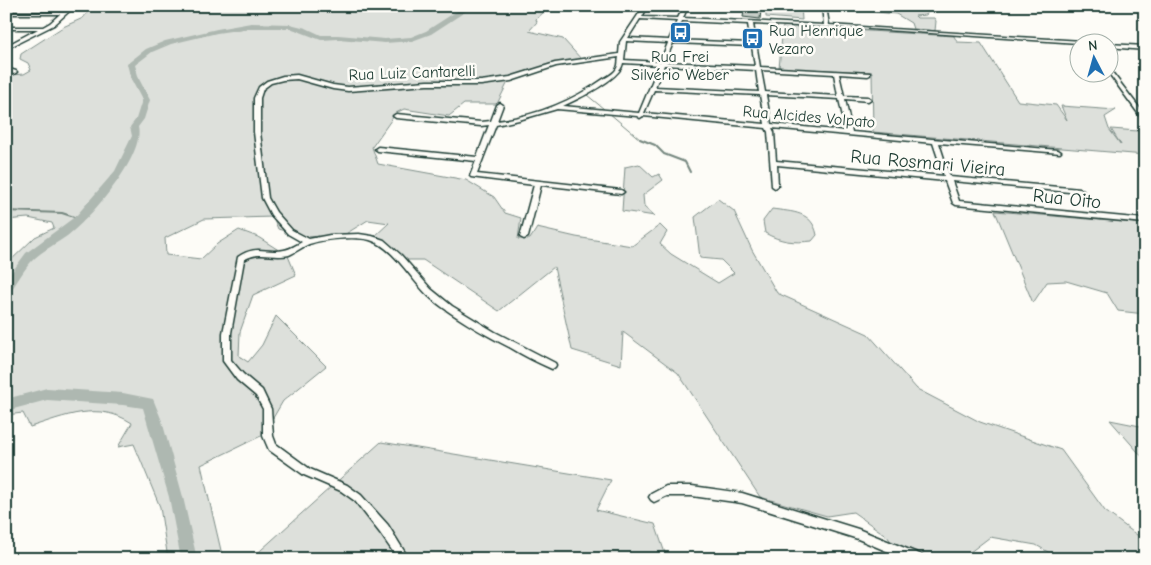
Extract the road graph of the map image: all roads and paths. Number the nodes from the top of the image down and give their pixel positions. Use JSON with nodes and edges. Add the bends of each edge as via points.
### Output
{"nodes":[{"id":1,"x":73,"y":6,"type":"edge"},
{"id":2,"x":646,"y":6,"type":"edge"},
{"id":3,"x":686,"y":6,"type":"edge"},
{"id":4,"x":824,"y":6,"type":"edge"},
{"id":5,"x":6,"y":13,"type":"edge"},
{"id":6,"x":66,"y":13,"type":"junction"},
{"id":7,"x":640,"y":18,"type":"junction"},
{"id":8,"x":679,"y":20,"type":"junction"},
{"id":9,"x":750,"y":22,"type":"junction"},
{"id":10,"x":827,"y":26,"type":"junction"},
{"id":11,"x":6,"y":28,"type":"edge"},
{"id":12,"x":45,"y":28,"type":"junction"},
{"id":13,"x":625,"y":38,"type":"junction"},
{"id":14,"x":671,"y":41,"type":"junction"},
{"id":15,"x":1068,"y":41,"type":"edge"},
{"id":16,"x":6,"y":44,"type":"edge"},
{"id":17,"x":13,"y":44,"type":"junction"},
{"id":18,"x":754,"y":45,"type":"junction"},
{"id":19,"x":1118,"y":46,"type":"edge"},
{"id":20,"x":6,"y":48,"type":"edge"},
{"id":21,"x":1145,"y":48,"type":"edge"},
{"id":22,"x":620,"y":58,"type":"junction"},
{"id":23,"x":662,"y":64,"type":"junction"},
{"id":24,"x":758,"y":68,"type":"junction"},
{"id":25,"x":6,"y":70,"type":"edge"},
{"id":26,"x":14,"y":72,"type":"dead end"},
{"id":27,"x":836,"y":72,"type":"junction"},
{"id":28,"x":868,"y":74,"type":"dead end"},
{"id":29,"x":1118,"y":82,"type":"edge"},
{"id":30,"x":651,"y":88,"type":"junction"},
{"id":31,"x":762,"y":94,"type":"junction"},
{"id":32,"x":842,"y":98,"type":"junction"},
{"id":33,"x":868,"y":99,"type":"dead end"},
{"id":34,"x":500,"y":105,"type":"dead end"},
{"id":35,"x":557,"y":108,"type":"junction"},
{"id":36,"x":396,"y":116,"type":"dead end"},
{"id":37,"x":640,"y":116,"type":"junction"},
{"id":38,"x":1145,"y":119,"type":"edge"},
{"id":39,"x":493,"y":124,"type":"junction"},
{"id":40,"x":768,"y":126,"type":"junction"},
{"id":41,"x":849,"y":133,"type":"junction"},
{"id":42,"x":935,"y":141,"type":"junction"},
{"id":43,"x":378,"y":149,"type":"dead end"},
{"id":44,"x":1058,"y":152,"type":"dead end"},
{"id":45,"x":480,"y":159,"type":"junction"},
{"id":46,"x":773,"y":162,"type":"junction"},
{"id":47,"x":948,"y":179,"type":"junction"},
{"id":48,"x":538,"y":183,"type":"junction"},
{"id":49,"x":775,"y":186,"type":"dead end"},
{"id":50,"x":1080,"y":191,"type":"dead end"},
{"id":51,"x":621,"y":192,"type":"dead end"},
{"id":52,"x":1145,"y":221,"type":"edge"},
{"id":53,"x":524,"y":237,"type":"dead end"},
{"id":54,"x":308,"y":242,"type":"junction"},
{"id":55,"x":552,"y":365,"type":"dead end"},
{"id":56,"x":654,"y":497,"type":"dead end"},
{"id":57,"x":404,"y":559,"type":"edge"},
{"id":58,"x":918,"y":559,"type":"edge"}],
"edges":[{"from":1,"to":6,"type":"street"},
{"from":2,"to":7,"type":"street"},
{"from":3,"to":8,"type":"street"},
{"from":4,"to":10,"type":"street"},
{"from":5,"to":6,"type":"street"},
{"from":6,"to":12,"type":"street"},
{"from":7,"to":8,"type":"street"},
{"from":7,"to":13,"type":"street"},
{"from":8,"to":9,"type":"street"},
{"from":8,"to":14,"type":"street"},
{"from":9,"to":10,"type":"street"},
{"from":9,"to":18,"type":"street"},
{"from":10,"to":15,"type":"street"},
{"from":11,"to":12,"type":"street"},
{"from":12,"to":17,"type":"street"},
{"from":13,"to":14,"type":"street"},
{"from":13,"to":22,"type":"street"},
{"from":14,"to":18,"type":"street"},
{"from":14,"to":23,"type":"street"},
{"from":16,"to":17,"type":"street"},
{"from":17,"to":20,"type":"street"},
{"from":18,"to":24,"type":"street"},
{"from":19,"to":21,"type":"street"},
{"from":22,"to":23,"type":"street","name":"Rua Luiz Cantarelli"},
{"from":22,"to":35,"type":"street","via":[[620,68],[614,75]]},
{"from":22,"to":54,"type":"street","name":"Rua Luiz Cantarelli","via":[[555,65],[511,79],[480,83],[348,89],[297,77],[269,82],[261,88],[257,98],[257,132],[265,198],[290,232]]},
{"from":23,"to":24,"type":"street","name":"Rua Luiz Cantarelli"},
{"from":23,"to":30,"type":"street"},
{"from":24,"to":27,"type":"street","name":"Rua Luiz Cantarelli"},
{"from":24,"to":31,"type":"street"},
{"from":25,"to":26,"type":"street"},
{"from":27,"to":28,"type":"street","name":"Rua Luiz Cantarelli"},
{"from":27,"to":32,"type":"street"},
{"from":29,"to":38,"type":"street"},
{"from":30,"to":31,"type":"street"},
{"from":30,"to":37,"type":"street"},
{"from":31,"to":32,"type":"street"},
{"from":31,"to":40,"type":"street"},
{"from":32,"to":33,"type":"street"},
{"from":32,"to":41,"type":"street"},
{"from":34,"to":39,"type":"street"},
{"from":35,"to":37,"type":"street","name":"Rua Alcides Volpato"},
{"from":35,"to":39,"type":"street"},
{"from":36,"to":39,"type":"street"},
{"from":37,"to":40,"type":"street","name":"Rua Alcides Volpato"},
{"from":39,"to":45,"type":"street"},
{"from":40,"to":41,"type":"street","name":"Rua Alcides Volpato"},
{"from":40,"to":46,"type":"street"},
{"from":41,"to":42,"type":"street","name":"Rua Alcides Volpato"},
{"from":42,"to":44,"type":"street","name":"Rua Alcides Volpato"},
{"from":42,"to":47,"type":"street"},
{"from":43,"to":45,"type":"street"},
{"from":45,"to":48,"type":"street","via":[[474,176]]},
{"from":46,"to":47,"type":"street","name":"Rua Rosmari Vieira"},
{"from":46,"to":49,"type":"street"},
{"from":47,"to":50,"type":"street","name":"Rua Rosmari Vieira"},
{"from":47,"to":52,"type":"street","name":"Rua Oito","via":[[956,203]]},
{"from":48,"to":51,"type":"street"},
{"from":48,"to":53,"type":"street"},
{"from":54,"to":55,"type":"street","via":[[373,238],[389,249],[441,302],[476,326]]},
{"from":54,"to":57,"type":"street","via":[[285,253],[255,251],[241,259],[227,333],[227,361],[259,392],[267,409],[268,436],[272,447],[307,472],[344,488],[358,498]]},
{"from":56,"to":58,"type":"street","via":[[666,491],[692,491],[742,498],[858,534]]}]}
